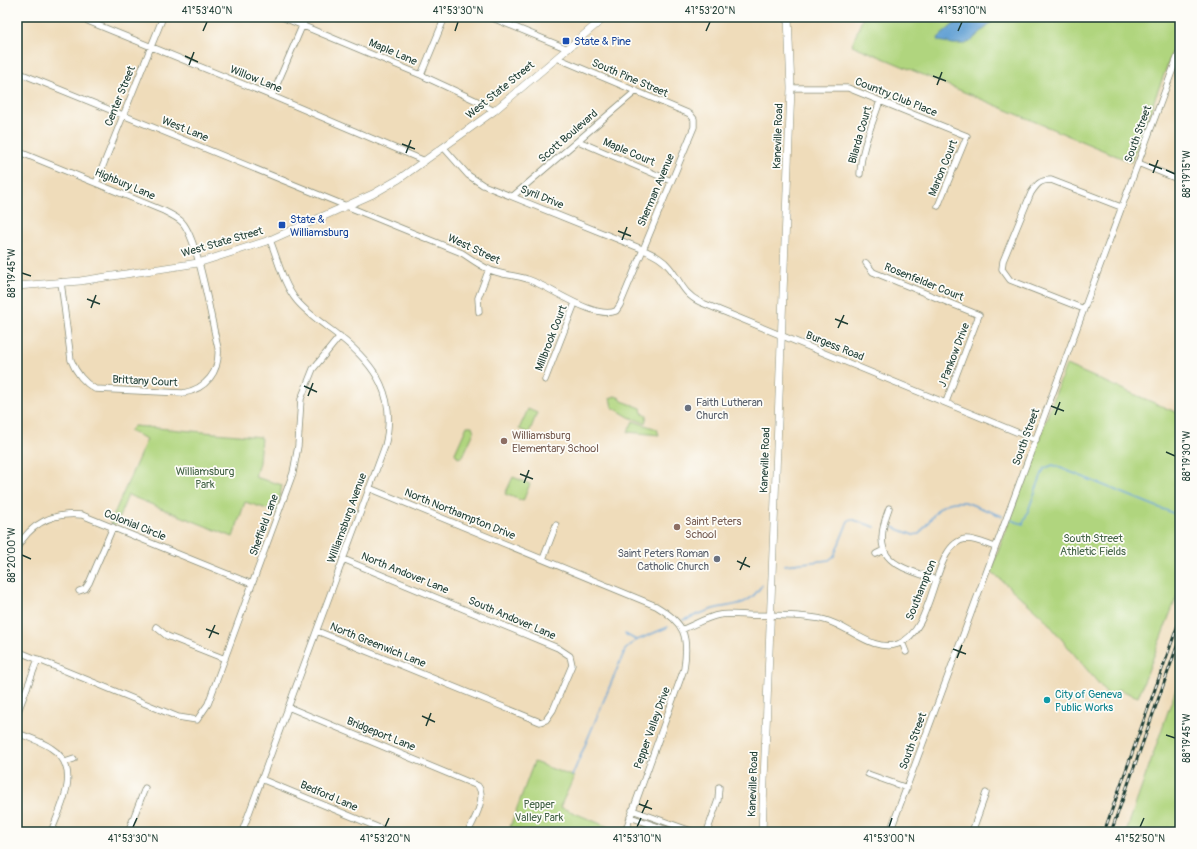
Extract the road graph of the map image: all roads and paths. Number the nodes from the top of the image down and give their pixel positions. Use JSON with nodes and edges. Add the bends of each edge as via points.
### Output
{"nodes":[{"id":1,"x":78,"y":17,"type":"edge"},
{"id":2,"x":163,"y":17,"type":"edge"},
{"id":3,"x":282,"y":17,"type":"edge"},
{"id":4,"x":306,"y":17,"type":"edge"},
{"id":5,"x":444,"y":17,"type":"edge"},
{"id":6,"x":490,"y":17,"type":"edge"},
{"id":7,"x":605,"y":17,"type":"edge"},
{"id":8,"x":788,"y":17,"type":"edge"},
{"id":9,"x":302,"y":25,"type":"junction"},
{"id":10,"x":150,"y":47,"type":"junction"},
{"id":11,"x":568,"y":49,"type":"junction"},
{"id":12,"x":1180,"y":50,"type":"edge"},
{"id":13,"x":557,"y":58,"type":"junction"},
{"id":14,"x":17,"y":72,"type":"edge"},
{"id":15,"x":421,"y":75,"type":"junction"},
{"id":16,"x":791,"y":88,"type":"junction"},
{"id":17,"x":636,"y":91,"type":"junction"},
{"id":18,"x":272,"y":96,"type":"junction"},
{"id":19,"x":880,"y":101,"type":"junction"},
{"id":20,"x":494,"y":112,"type":"junction"},
{"id":21,"x":123,"y":115,"type":"junction"},
{"id":22,"x":694,"y":119,"type":"joint"},
{"id":23,"x":967,"y":136,"type":"joint"},
{"id":24,"x":578,"y":142,"type":"junction"},
{"id":25,"x":444,"y":148,"type":"junction"},
{"id":26,"x":17,"y":151,"type":"edge"},
{"id":27,"x":425,"y":162,"type":"junction"},
{"id":28,"x":1138,"y":163,"type":"junction"},
{"id":29,"x":860,"y":174,"type":"dead end"},
{"id":30,"x":1180,"y":180,"type":"edge"},
{"id":31,"x":671,"y":181,"type":"junction"},
{"id":32,"x":96,"y":183,"type":"junction"},
{"id":33,"x":513,"y":196,"type":"junction"},
{"id":34,"x":346,"y":206,"type":"junction"},
{"id":35,"x":938,"y":206,"type":"dead end"},
{"id":36,"x":1122,"y":207,"type":"junction"},
{"id":37,"x":270,"y":240,"type":"junction"},
{"id":38,"x":642,"y":249,"type":"junction"},
{"id":39,"x":198,"y":262,"type":"junction"},
{"id":40,"x":866,"y":263,"type":"dead end"},
{"id":41,"x":489,"y":270,"type":"junction"},
{"id":42,"x":61,"y":282,"type":"junction"},
{"id":43,"x":17,"y":286,"type":"edge"},
{"id":44,"x":575,"y":303,"type":"junction"},
{"id":45,"x":1084,"y":309,"type":"junction"},
{"id":46,"x":616,"y":311,"type":"joint"},
{"id":47,"x":479,"y":312,"type":"dead end"},
{"id":48,"x":978,"y":315,"type":"joint"},
{"id":49,"x":781,"y":334,"type":"junction"},
{"id":50,"x":340,"y":336,"type":"junction"},
{"id":51,"x":545,"y":380,"type":"dead end"},
{"id":52,"x":946,"y":402,"type":"junction"},
{"id":53,"x":1036,"y":440,"type":"junction"},
{"id":54,"x":369,"y":488,"type":"junction"},
{"id":55,"x":889,"y":508,"type":"dead end"},
{"id":56,"x":556,"y":525,"type":"dead end"},
{"id":57,"x":113,"y":527,"type":"junction"},
{"id":58,"x":995,"y":547,"type":"junction"},
{"id":59,"x":17,"y":548,"type":"edge"},
{"id":60,"x":884,"y":550,"type":"junction"},
{"id":61,"x":876,"y":554,"type":"dead end"},
{"id":62,"x":343,"y":559,"type":"junction"},
{"id":63,"x":543,"y":559,"type":"junction"},
{"id":64,"x":937,"y":580,"type":"junction"},
{"id":65,"x":252,"y":584,"type":"junction"},
{"id":66,"x":79,"y":592,"type":"dead end"},
{"id":67,"x":458,"y":606,"type":"joint"},
{"id":68,"x":770,"y":615,"type":"junction"},
{"id":69,"x":156,"y":627,"type":"dead end"},
{"id":70,"x":683,"y":630,"type":"junction"},
{"id":71,"x":317,"y":631,"type":"junction"},
{"id":72,"x":902,"y":642,"type":"junction"},
{"id":73,"x":17,"y":651,"type":"edge"},
{"id":74,"x":906,"y":652,"type":"dead end"},
{"id":75,"x":225,"y":659,"type":"junction"},
{"id":76,"x":38,"y":660,"type":"junction"},
{"id":77,"x":288,"y":707,"type":"junction"},
{"id":78,"x":17,"y":714,"type":"edge"},
{"id":79,"x":534,"y":720,"type":"joint"},
{"id":80,"x":17,"y":733,"type":"edge"},
{"id":81,"x":74,"y":759,"type":"dead end"},
{"id":82,"x":65,"y":762,"type":"junction"},
{"id":83,"x":868,"y":774,"type":"dead end"},
{"id":84,"x":261,"y":779,"type":"junction"},
{"id":85,"x":719,"y":787,"type":"dead end"},
{"id":86,"x":145,"y":788,"type":"dead end"},
{"id":87,"x":907,"y":788,"type":"junction"},
{"id":88,"x":986,"y":793,"type":"dead end"},
{"id":89,"x":632,"y":810,"type":"junction"},
{"id":90,"x":630,"y":817,"type":"junction"},
{"id":91,"x":51,"y":832,"type":"edge"},
{"id":92,"x":128,"y":832,"type":"edge"},
{"id":93,"x":242,"y":832,"type":"edge"},
{"id":94,"x":389,"y":832,"type":"edge"},
{"id":95,"x":468,"y":832,"type":"edge"},
{"id":96,"x":625,"y":832,"type":"edge"},
{"id":97,"x":673,"y":832,"type":"edge"},
{"id":98,"x":694,"y":832,"type":"edge"},
{"id":99,"x":707,"y":832,"type":"edge"},
{"id":100,"x":762,"y":832,"type":"edge"},
{"id":101,"x":890,"y":832,"type":"edge"},
{"id":102,"x":972,"y":832,"type":"edge"}],
"edges":[{"from":1,"to":10,"type":"street","name":"Willow Lane"},
{"from":2,"to":10,"type":"street","name":"Center Street"},
{"from":3,"to":9,"type":"street","name":"Maple Lane"},
{"from":4,"to":9,"type":"street"},
{"from":5,"to":15,"type":"street"},
{"from":6,"to":11,"type":"street"},
{"from":7,"to":11,"type":"main road","name":"West State Street"},
{"from":8,"to":16,"type":"main road","name":"Kaneville Road"},
{"from":9,"to":15,"type":"street","name":"Maple Lane"},
{"from":9,"to":18,"type":"street"},
{"from":10,"to":18,"type":"street","name":"Willow Lane"},
{"from":10,"to":21,"type":"street","name":"Center Street"},
{"from":11,"to":13,"type":"main road","name":"West State Street"},
{"from":12,"to":28,"type":"street","name":"South Street"},
{"from":13,"to":17,"type":"street","name":"South Pine Street"},
{"from":13,"to":20,"type":"main road","name":"West State Street"},
{"from":14,"to":21,"type":"street","name":"West Lane"},
{"from":15,"to":20,"type":"street","name":"Maple Lane","via":[[477,101]]},
{"from":16,"to":19,"type":"street","name":"Country Club Place","via":[[848,88]]},
{"from":16,"to":49,"type":"main road","name":"Kaneville Road"},
{"from":17,"to":22,"type":"street","name":"South Pine Street","via":[[690,114]]},
{"from":17,"to":24,"type":"street","name":"Scott Boulevard"},
{"from":18,"to":27,"type":"street","name":"Willow Lane"},
{"from":19,"to":23,"type":"street","name":"Country Club Place"},
{"from":19,"to":29,"type":"street","name":"Bilarda Court","via":[[860,163]]},
{"from":20,"to":25,"type":"main road","name":"West State Street"},
{"from":21,"to":32,"type":"street","name":"Center Street"},
{"from":21,"to":34,"type":"street","name":"West Lane"},
{"from":22,"to":31,"type":"street","name":"Sherman Avenue","via":[[694,127]]},
{"from":23,"to":35,"type":"street","name":"Marion Court"},
{"from":24,"to":31,"type":"street","name":"Maple Court"},
{"from":24,"to":33,"type":"street","name":"Scott Boulevard"},
{"from":25,"to":27,"type":"main road","name":"West State Street"},
{"from":25,"to":33,"type":"street","name":"Syril Drive","via":[[475,180]]},
{"from":26,"to":32,"type":"street","name":"Highbury Lane"},
{"from":27,"to":34,"type":"main road","name":"West State Street","via":[[386,187]]},
{"from":28,"to":30,"type":"street"},
{"from":28,"to":36,"type":"street","name":"South Street"},
{"from":31,"to":38,"type":"street","name":"Sherman Avenue"},
{"from":32,"to":39,"type":"street","name":"Highbury Lane","via":[[164,211],[182,222],[192,236]]},
{"from":33,"to":38,"type":"street","name":"Syril Drive"},
{"from":34,"to":37,"type":"main road","name":"West State Street"},
{"from":34,"to":41,"type":"street","name":"West Street","via":[[462,253]]},
{"from":36,"to":45,"type":"street","name":"South Street"},
{"from":36,"to":45,"type":"street","via":[[1051,180],[1043,180],[1030,192],[1003,261],[1002,270],[1010,280]]},
{"from":37,"to":39,"type":"main road","name":"West State Street"},
{"from":37,"to":50,"type":"street","name":"Williamsburg Avenue","via":[[292,295],[308,312]]},
{"from":38,"to":46,"type":"street","name":"Sherman Avenue"},
{"from":38,"to":49,"type":"street","name":"Burgess Road","via":[[664,262],[685,292],[695,300]]},
{"from":39,"to":42,"type":"main road","name":"West State Street","via":[[141,273]]},
{"from":39,"to":42,"type":"street","name":"Brittany Court","via":[[219,359],[217,369],[210,379],[193,391],[183,393],[95,389],[88,385],[70,360]]},
{"from":40,"to":48,"type":"street","name":"Rosenfelder Court","via":[[873,272]]},
{"from":41,"to":44,"type":"street","name":"West Street","via":[[528,279]]},
{"from":41,"to":47,"type":"street","via":[[478,298]]},
{"from":42,"to":43,"type":"main road","name":"West State Street"},
{"from":44,"to":46,"type":"street","name":"West Street","via":[[607,312]]},
{"from":44,"to":51,"type":"street","name":"Millbrook Court"},
{"from":45,"to":53,"type":"street","name":"South Street"},
{"from":48,"to":52,"type":"street","name":"J Pankow Drive"},
{"from":49,"to":52,"type":"street","name":"Burgess Road"},
{"from":49,"to":68,"type":"main road","name":"Kaneville Road"},
{"from":50,"to":54,"type":"street","name":"Williamsburg Avenue","via":[[371,368],[385,394],[389,409],[388,432]]},
{"from":50,"to":65,"type":"street","name":"Sheffield Lane","via":[[319,360],[308,379],[301,399],[298,446],[293,473]]},
{"from":52,"to":53,"type":"street","name":"Burgess Road"},
{"from":53,"to":58,"type":"street","name":"South Street"},
{"from":54,"to":62,"type":"street","name":"Williamsburg Avenue"},
{"from":54,"to":63,"type":"street","name":"North Northampton Drive"},
{"from":55,"to":60,"type":"street","via":[[882,530],[881,543]]},
{"from":56,"to":63,"type":"street"},
{"from":57,"to":59,"type":"street","name":"Colonial Circle","via":[[82,515],[56,516],[32,528]]},
{"from":57,"to":65,"type":"street","name":"Colonial Circle"},
{"from":57,"to":66,"type":"street","via":[[89,584]]},
{"from":58,"to":64,"type":"street","name":"Southampton","via":[[971,539],[956,543],[947,552]]},
{"from":58,"to":87,"type":"street","name":"South Street"},
{"from":60,"to":61,"type":"street"},
{"from":60,"to":64,"type":"street","via":[[888,558],[898,566]]},
{"from":62,"to":67,"type":"street","name":"North Andover Lane"},
{"from":62,"to":71,"type":"street","name":"Williamsburg Avenue"},
{"from":63,"to":70,"type":"street","name":"North Northampton Drive","via":[[656,606],[672,615]]},
{"from":64,"to":72,"type":"street","name":"Southampton","via":[[919,626]]},
{"from":65,"to":75,"type":"street","name":"Sheffield Lane"},
{"from":67,"to":79,"type":"street","name":"South Andover Lane","via":[[558,648],[570,656],[572,665],[549,716],[540,722]]},
{"from":68,"to":70,"type":"street","via":[[719,615]]},
{"from":68,"to":72,"type":"street","via":[[825,620],[877,644]]},
{"from":68,"to":100,"type":"main road","name":"Kaneville Road"},
{"from":69,"to":75,"type":"street","via":[[167,636]]},
{"from":70,"to":89,"type":"street","name":"Pepper Valley Drive","via":[[686,653],[684,669]]},
{"from":71,"to":77,"type":"street","name":"Williamsburg Avenue"},
{"from":71,"to":79,"type":"street","name":"North Greenwich Lane"},
{"from":72,"to":74,"type":"street"},
{"from":73,"to":76,"type":"street"},
{"from":75,"to":76,"type":"street","name":"Sheffield Lane","via":[[206,708],[197,720],[178,718]]},
{"from":76,"to":78,"type":"street"},
{"from":77,"to":84,"type":"street","name":"Williamsburg Avenue"},
{"from":77,"to":95,"type":"street","name":"Bridgeport Lane","via":[[478,786],[481,802]]},
{"from":80,"to":82,"type":"street","via":[[52,748]]},
{"from":81,"to":82,"type":"street"},
{"from":82,"to":91,"type":"street","via":[[68,768],[68,782]]},
{"from":83,"to":87,"type":"street"},
{"from":84,"to":93,"type":"street","name":"Williamsburg Avenue"},
{"from":84,"to":94,"type":"street","name":"Bedford Lane"},
{"from":85,"to":99,"type":"street","via":[[718,800]]},
{"from":86,"to":92,"type":"street"},
{"from":87,"to":101,"type":"street","name":"South Street"},
{"from":88,"to":102,"type":"street"},
{"from":89,"to":90,"type":"street","name":"Pepper Valley Drive"},
{"from":89,"to":98,"type":"street"},
{"from":90,"to":96,"type":"street","name":"Pepper Valley Drive"},
{"from":90,"to":97,"type":"street"}]}
